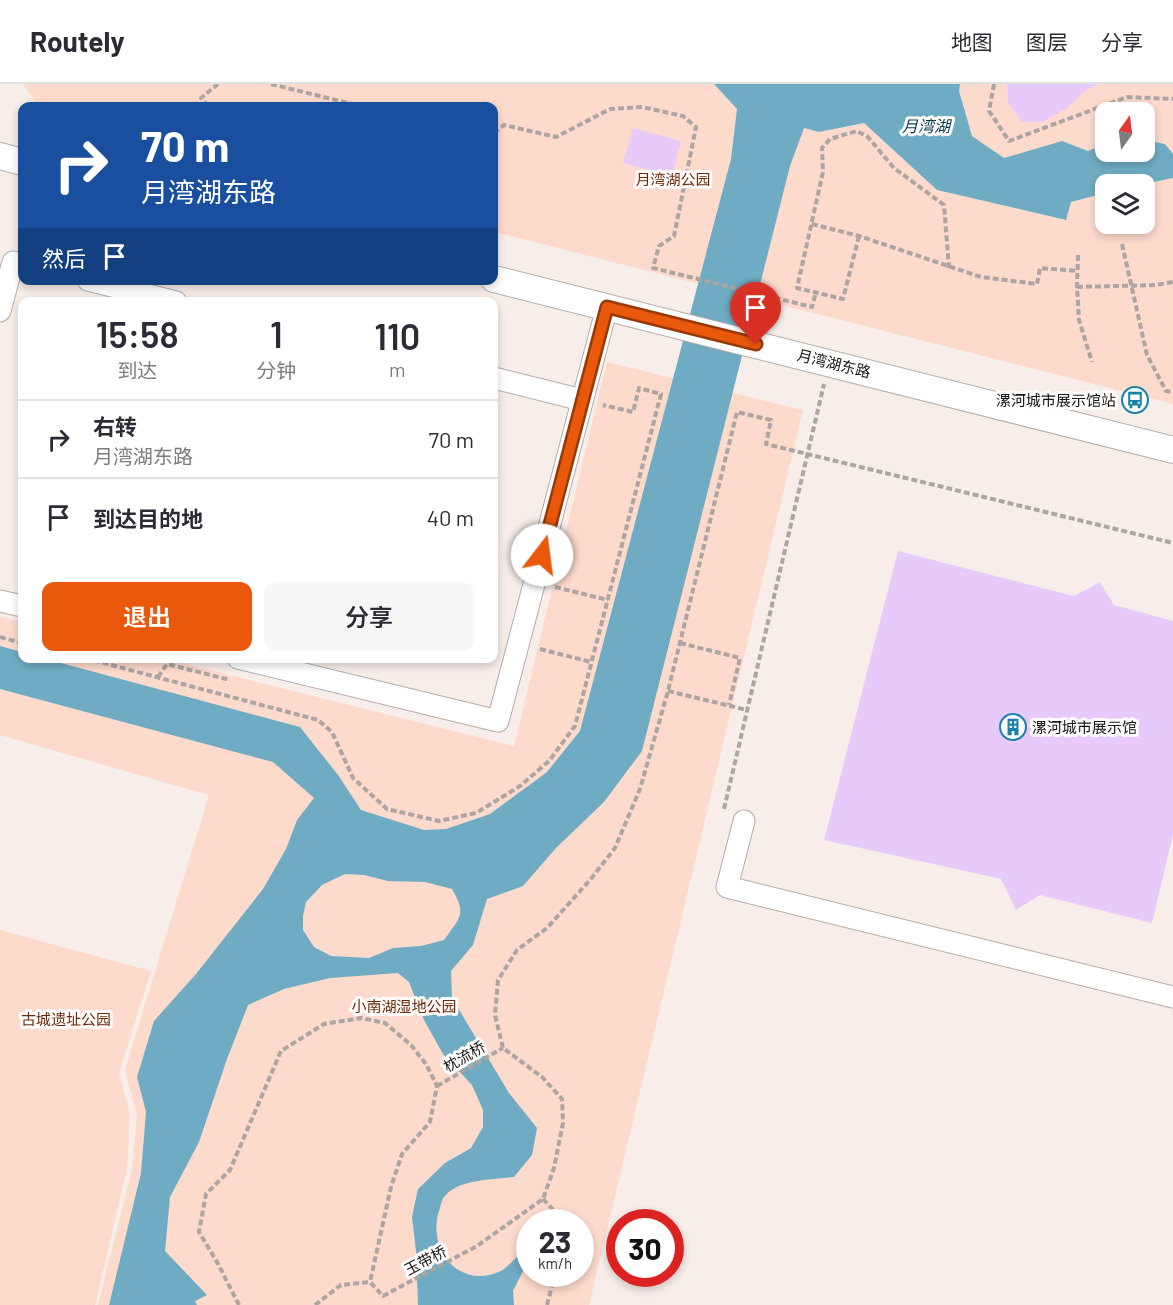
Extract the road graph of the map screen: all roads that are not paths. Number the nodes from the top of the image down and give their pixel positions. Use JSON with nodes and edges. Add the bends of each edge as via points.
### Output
{"nodes":[{"id":1,"x":0,"y":156,"type":"edge"},
{"id":2,"x":18,"y":161,"type":"edge"},
{"id":3,"x":18,"y":264,"type":"edge"},
{"id":4,"x":498,"y":280,"type":"edge"},
{"id":5,"x":108,"y":285,"type":"edge"},
{"id":6,"x":156,"y":297,"type":"edge"},
{"id":7,"x":607,"y":307,"type":"junction"},
{"id":8,"x":0,"y":311,"type":"edge"},
{"id":9,"x":498,"y":379,"type":"edge"},
{"id":10,"x":582,"y":400,"type":"junction"},
{"id":11,"x":1173,"y":450,"type":"edge"},
{"id":12,"x":0,"y":601,"type":"edge"},
{"id":13,"x":18,"y":605,"type":"edge"},
{"id":14,"x":235,"y":664,"type":"edge"},
{"id":15,"x":744,"y":821,"type":"road end"},
{"id":16,"x":1173,"y":997,"type":"edge"}],
"edges":[{"from":1,"to":2,"type":"street"},
{"from":3,"to":8,"type":"street","via":[[13,262]]},
{"from":4,"to":7,"type":"street","name":"月湾湖东路"},
{"from":5,"to":6,"type":"street"},
{"from":7,"to":10,"type":"street"},
{"from":7,"to":11,"type":"street","name":"月湾湖东路"},
{"from":9,"to":10,"type":"street"},
{"from":10,"to":14,"type":"street","via":[[498,721]]},
{"from":12,"to":13,"type":"street"},
{"from":15,"to":16,"type":"street","via":[[727,887]]}]}
